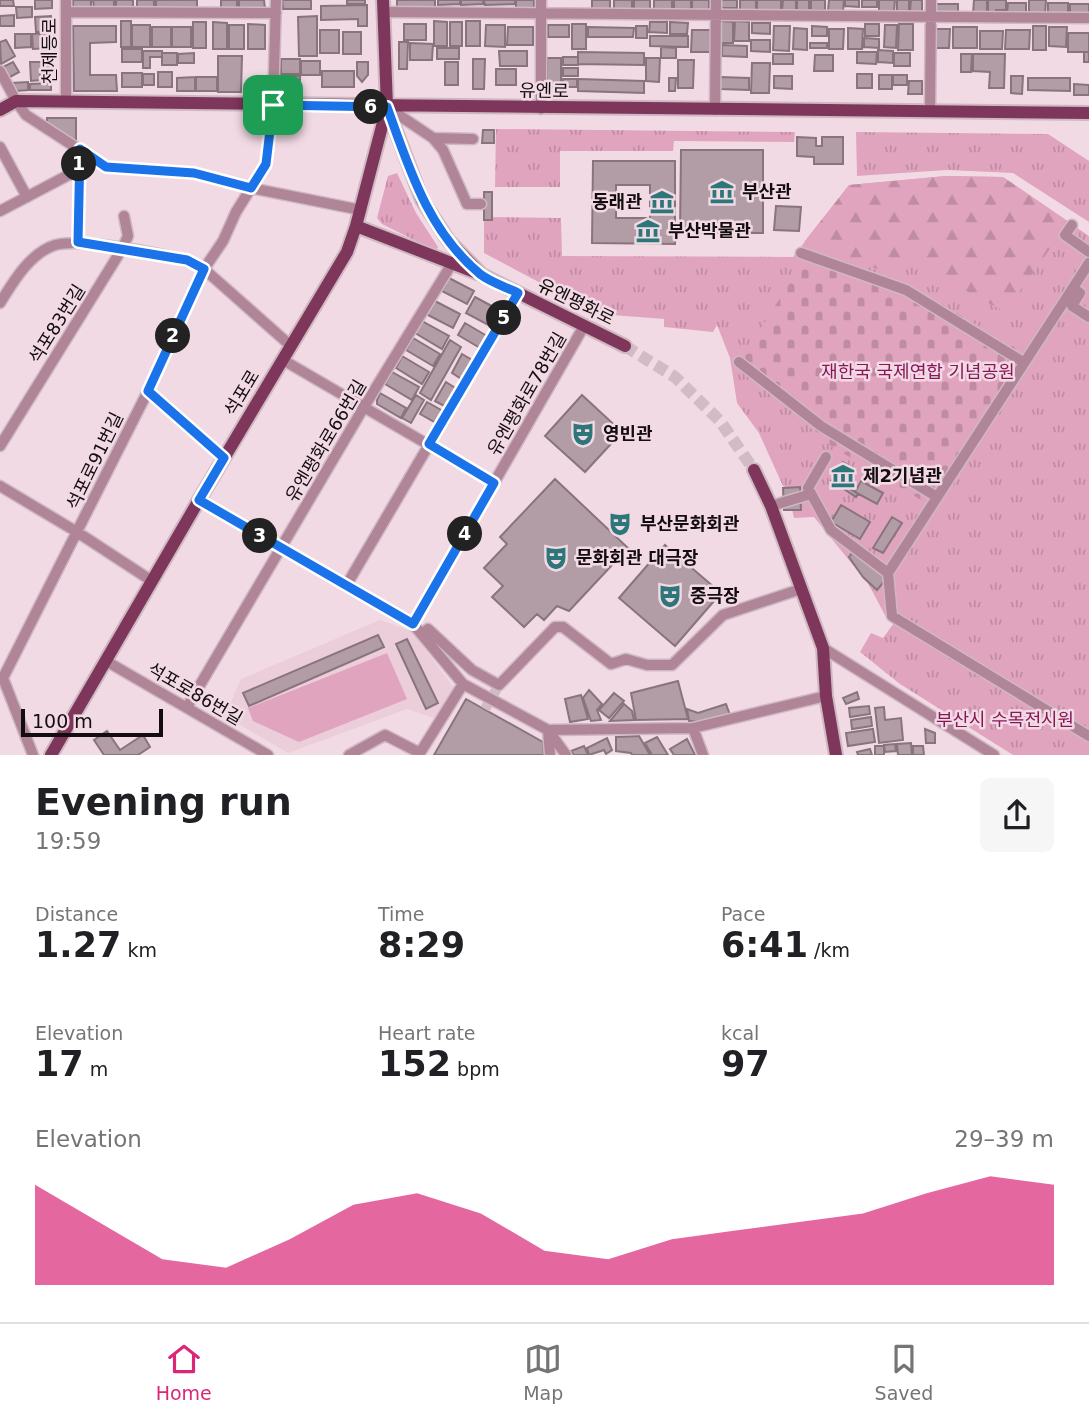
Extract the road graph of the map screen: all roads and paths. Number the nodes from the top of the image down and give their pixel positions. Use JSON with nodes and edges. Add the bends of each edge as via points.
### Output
{"nodes":[{"id":1,"x":66,"y":0,"type":"edge"},
{"id":2,"x":276,"y":0,"type":"edge"},
{"id":3,"x":541,"y":0,"type":"edge"},
{"id":4,"x":716,"y":0,"type":"edge"},
{"id":5,"x":931,"y":0,"type":"edge"},
{"id":6,"x":383,"y":6,"type":"edge"},
{"id":7,"x":66,"y":12,"type":"junction"},
{"id":8,"x":276,"y":13,"type":"junction"},
{"id":9,"x":541,"y":13,"type":"junction"},
{"id":10,"x":716,"y":15,"type":"junction"},
{"id":11,"x":931,"y":17,"type":"junction"},
{"id":12,"x":1089,"y":19,"type":"edge"},
{"id":13,"x":0,"y":71,"type":"edge"},
{"id":14,"x":16,"y":101,"type":"junction"},
{"id":15,"x":66,"y":102,"type":"junction"},
{"id":16,"x":273,"y":105,"type":"junction"},
{"id":17,"x":387,"y":107,"type":"junction"},
{"id":18,"x":541,"y":108,"type":"junction"},
{"id":19,"x":0,"y":110,"type":"edge"},
{"id":20,"x":715,"y":110,"type":"junction"},
{"id":21,"x":930,"y":112,"type":"junction"},
{"id":22,"x":1089,"y":113,"type":"edge"},
{"id":23,"x":433,"y":138,"type":"junction"},
{"id":24,"x":473,"y":139,"type":"dead end"},
{"id":25,"x":0,"y":147,"type":"edge"},
{"id":26,"x":80,"y":149,"type":"junction"},
{"id":27,"x":78,"y":170,"type":"junction"},
{"id":28,"x":251,"y":188,"type":"junction"},
{"id":29,"x":27,"y":197,"type":"junction"},
{"id":30,"x":481,"y":204,"type":"dead end"},
{"id":31,"x":360,"y":210,"type":"junction"},
{"id":32,"x":0,"y":211,"type":"edge"},
{"id":33,"x":124,"y":216,"type":"dead end"},
{"id":34,"x":1072,"y":225,"type":"dead end"},
{"id":35,"x":356,"y":226,"type":"junction"},
{"id":36,"x":78,"y":242,"type":"junction"},
{"id":37,"x":122,"y":249,"type":"junction"},
{"id":38,"x":1089,"y":252,"type":"edge"},
{"id":39,"x":801,"y":253,"type":"dead end"},
{"id":40,"x":1089,"y":263,"type":"edge"},
{"id":41,"x":451,"y":265,"type":"junction"},
{"id":42,"x":204,"y":269,"type":"junction"},
{"id":43,"x":482,"y":275,"type":"junction"},
{"id":44,"x":1073,"y":288,"type":"junction"},
{"id":45,"x":518,"y":293,"type":"junction"},
{"id":46,"x":0,"y":303,"type":"edge"},
{"id":47,"x":1089,"y":317,"type":"edge"},
{"id":48,"x":584,"y":326,"type":"junction"},
{"id":49,"x":291,"y":346,"type":"junction"},
{"id":50,"x":625,"y":346,"type":"tunnel mouth"},
{"id":51,"x":282,"y":360,"type":"junction"},
{"id":52,"x":739,"y":362,"type":"dead end"},
{"id":53,"x":1023,"y":362,"type":"junction"},
{"id":54,"x":148,"y":391,"type":"junction"},
{"id":55,"x":364,"y":407,"type":"junction"},
{"id":56,"x":429,"y":444,"type":"junction"},
{"id":57,"x":0,"y":446,"type":"edge"},
{"id":58,"x":826,"y":457,"type":"dead end"},
{"id":59,"x":224,"y":458,"type":"junction"},
{"id":60,"x":754,"y":470,"type":"tunnel mouth"},
{"id":61,"x":494,"y":483,"type":"junction"},
{"id":62,"x":0,"y":486,"type":"edge"},
{"id":63,"x":811,"y":494,"type":"junction"},
{"id":64,"x":937,"y":497,"type":"junction"},
{"id":65,"x":199,"y":500,"type":"junction"},
{"id":66,"x":771,"y":506,"type":"junction"},
{"id":67,"x":77,"y":532,"type":"junction"},
{"id":68,"x":281,"y":548,"type":"junction"},
{"id":69,"x":888,"y":573,"type":"junction"},
{"id":70,"x":152,"y":581,"type":"junction"},
{"id":71,"x":346,"y":586,"type":"junction"},
{"id":72,"x":801,"y":589,"type":"junction"},
{"id":73,"x":413,"y":624,"type":"junction"},
{"id":74,"x":421,"y":634,"type":"junction"},
{"id":75,"x":823,"y":648,"type":"junction"},
{"id":76,"x":106,"y":661,"type":"junction"},
{"id":77,"x":2,"y":678,"type":"edge"},
{"id":78,"x":463,"y":684,"type":"junction"},
{"id":79,"x":826,"y":696,"type":"junction"},
{"id":80,"x":187,"y":708,"type":"junction"},
{"id":81,"x":693,"y":728,"type":"junction"},
{"id":82,"x":548,"y":730,"type":"junction"},
{"id":83,"x":1089,"y":736,"type":"edge"},
{"id":84,"x":33,"y":755,"type":"edge"},
{"id":85,"x":51,"y":755,"type":"edge"},
{"id":86,"x":268,"y":755,"type":"edge"},
{"id":87,"x":349,"y":755,"type":"edge"},
{"id":88,"x":550,"y":755,"type":"edge"},
{"id":89,"x":566,"y":755,"type":"edge"},
{"id":90,"x":703,"y":755,"type":"edge"},
{"id":91,"x":836,"y":755,"type":"edge"},
{"id":92,"x":994,"y":755,"type":"edge"}],
"edges":[{"from":1,"to":7,"type":"street","name":"천제등로"},
{"from":2,"to":8,"type":"street","name":"석포로91번길"},
{"from":3,"to":9,"type":"street"},
{"from":4,"to":10,"type":"street"},
{"from":5,"to":11,"type":"street"},
{"from":6,"to":9,"type":"street"},
{"from":6,"to":17,"type":"main road","name":"유엔평화로"},
{"from":7,"to":8,"type":"street"},
{"from":7,"to":15,"type":"street","name":"천제등로"},
{"from":8,"to":16,"type":"street","name":"석포로91번길"},
{"from":9,"to":10,"type":"street"},
{"from":9,"to":18,"type":"street"},
{"from":10,"to":11,"type":"street"},
{"from":10,"to":20,"type":"street"},
{"from":11,"to":12,"type":"street"},
{"from":11,"to":21,"type":"street"},
{"from":13,"to":14,"type":"street"},
{"from":14,"to":15,"type":"main road","name":"유엔로"},
{"from":14,"to":19,"type":"main road"},
{"from":14,"to":26,"type":"street","via":[[26,114]]},
{"from":15,"to":16,"type":"main road","name":"유엔로"},
{"from":16,"to":17,"type":"main road","name":"유엔로"},
{"from":16,"to":28,"type":"street","name":"석포로91번길","via":[[266,164]]},
{"from":17,"to":18,"type":"main road","name":"유엔로"},
{"from":17,"to":23,"type":"street"},
{"from":17,"to":31,"type":"main road","name":"석포로"},
{"from":17,"to":43,"type":"main road","name":"유엔평화로","via":[[422,200],[447,240]]},
{"from":18,"to":20,"type":"main road","name":"유엔로"},
{"from":20,"to":21,"type":"main road","name":"유엔로"},
{"from":21,"to":22,"type":"main road","name":"유엔로"},
{"from":23,"to":24,"type":"street"},
{"from":23,"to":30,"type":"street","via":[[467,204]]},
{"from":25,"to":29,"type":"street"},
{"from":26,"to":27,"type":"street"},
{"from":26,"to":28,"type":"street","via":[[106,167],[194,173]]},
{"from":27,"to":29,"type":"street"},
{"from":27,"to":36,"type":"street"},
{"from":28,"to":31,"type":"street"},
{"from":28,"to":42,"type":"street","name":"석포로91번길"},
{"from":29,"to":32,"type":"street"},
{"from":31,"to":35,"type":"main road","name":"석포로"},
{"from":33,"to":37,"type":"street","name":"석포83번길","via":[[128,236]]},
{"from":34,"to":38,"type":"street","via":[[1065,235]]},
{"from":35,"to":41,"type":"main road"},
{"from":35,"to":49,"type":"main road","name":"석포로","via":[[347,252]]},
{"from":36,"to":37,"type":"street"},
{"from":36,"to":46,"type":"street","via":[[54,245],[37,256]]},
{"from":37,"to":42,"type":"street","via":[[187,260]]},
{"from":37,"to":57,"type":"street","name":"석포83번길"},
{"from":39,"to":53,"type":"street","via":[[906,290]]},
{"from":40,"to":44,"type":"street"},
{"from":41,"to":43,"type":"main road"},
{"from":41,"to":55,"type":"street","name":"유엔평화로66번길"},
{"from":42,"to":49,"type":"street"},
{"from":42,"to":54,"type":"street","name":"석포로91번길"},
{"from":43,"to":45,"type":"main road","name":"유엔평화로"},
{"from":44,"to":47,"type":"street","via":[[1080,293],[1072,306]]},
{"from":44,"to":53,"type":"street"},
{"from":45,"to":48,"type":"main road","name":"유엔평화로"},
{"from":45,"to":56,"type":"street"},
{"from":48,"to":50,"type":"main road","name":"유엔평화로"},
{"from":48,"to":61,"type":"street","name":"유엔평화로78번길"},
{"from":49,"to":51,"type":"main road","name":"석포로"},
{"from":51,"to":55,"type":"street"},
{"from":51,"to":59,"type":"main road","name":"석포로"},
{"from":52,"to":64,"type":"street","via":[[821,426]]},
{"from":53,"to":64,"type":"street"},
{"from":54,"to":59,"type":"street"},
{"from":54,"to":67,"type":"street","name":"석포로91번길"},
{"from":55,"to":56,"type":"street"},
{"from":55,"to":68,"type":"street","name":"유엔평화로66번길"},
{"from":56,"to":61,"type":"street"},
{"from":56,"to":71,"type":"street"},
{"from":58,"to":63,"type":"street","via":[[808,488]]},
{"from":59,"to":65,"type":"main road","name":"석포로"},
{"from":60,"to":66,"type":"main road"},
{"from":61,"to":73,"type":"street","name":"유엔평화로78번길"},
{"from":62,"to":67,"type":"street"},
{"from":63,"to":66,"type":"street"},
{"from":63,"to":69,"type":"street","via":[[831,530]]},
{"from":64,"to":69,"type":"street"},
{"from":65,"to":68,"type":"street"},
{"from":65,"to":70,"type":"main road","name":"석포로"},
{"from":66,"to":72,"type":"main road"},
{"from":67,"to":70,"type":"street"},
{"from":67,"to":77,"type":"street","name":"석포로91번길"},
{"from":68,"to":71,"type":"street"},
{"from":68,"to":80,"type":"street","name":"유엔평화로66번길"},
{"from":69,"to":83,"type":"street","via":[[892,615]]},
{"from":70,"to":76,"type":"main road","name":"석포로"},
{"from":71,"to":73,"type":"street"},
{"from":72,"to":74,"type":"street","via":[[723,615],[672,665],[626,659],[611,664],[563,627],[555,627],[499,685],[472,670],[428,629]]},
{"from":72,"to":75,"type":"main road"},
{"from":73,"to":74,"type":"street"},
{"from":74,"to":78,"type":"street"},
{"from":75,"to":79,"type":"main road"},
{"from":75,"to":92,"type":"street"},
{"from":76,"to":80,"type":"street","name":"석포로86번길"},
{"from":76,"to":85,"type":"main road","name":"석포로"},
{"from":77,"to":84,"type":"street","name":"석포로91번길"},
{"from":78,"to":82,"type":"street"},
{"from":78,"to":87,"type":"street","via":[[420,753],[385,735]]},
{"from":79,"to":81,"type":"street"},
{"from":79,"to":91,"type":"main road"},
{"from":80,"to":86,"type":"street","name":"석포로86번길"},
{"from":81,"to":82,"type":"street"},
{"from":81,"to":90,"type":"street"},
{"from":82,"to":88,"type":"street"},
{"from":82,"to":89,"type":"street"}]}
